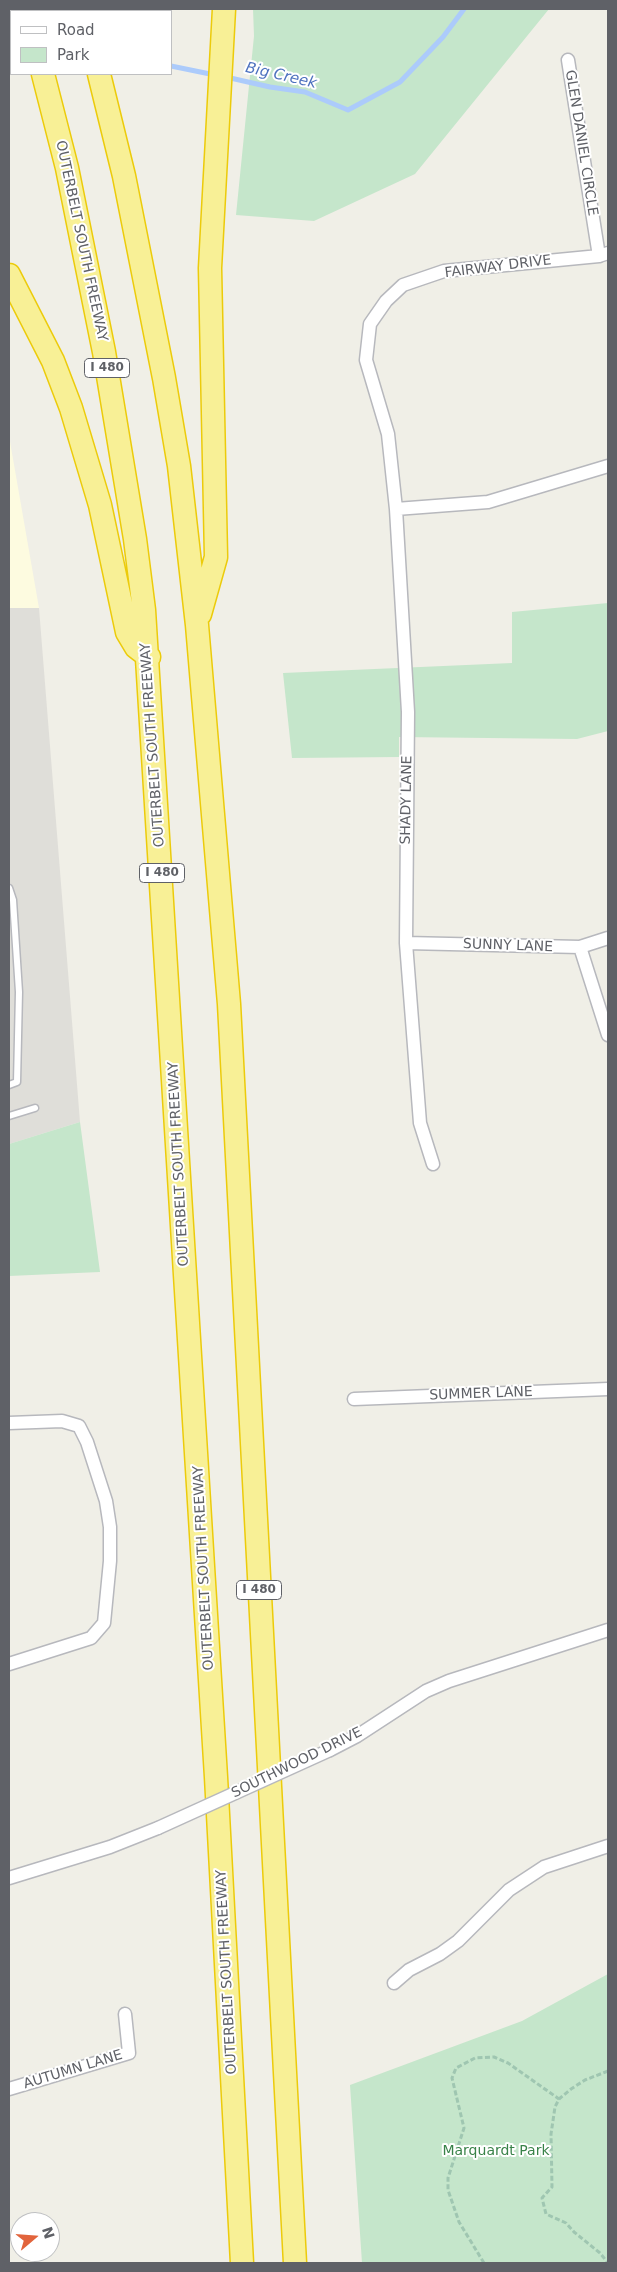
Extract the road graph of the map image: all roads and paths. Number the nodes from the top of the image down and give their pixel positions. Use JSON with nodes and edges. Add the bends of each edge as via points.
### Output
{"nodes":[{"id":1,"x":224,"y":19,"type":"edge"},
{"id":2,"x":568,"y":60,"type":"dead end"},
{"id":3,"x":44,"y":78,"type":"edge"},
{"id":4,"x":102,"y":84,"type":"edge"},
{"id":5,"x":604,"y":254,"type":"edge"},
{"id":6,"x":9,"y":275,"type":"edge"},
{"id":7,"x":388,"y":434,"type":"joint"},
{"id":8,"x":608,"y":466,"type":"edge"},
{"id":9,"x":396,"y":509,"type":"junction"},
{"id":10,"x":197,"y":625,"type":"junction"},
{"id":11,"x":148,"y":657,"type":"junction"},
{"id":12,"x":9,"y":888,"type":"edge"},
{"id":13,"x":12,"y":930,"type":"edge"},
{"id":14,"x":608,"y":938,"type":"edge"},
{"id":15,"x":406,"y":943,"type":"junction"},
{"id":16,"x":580,"y":948,"type":"junction"},
{"id":17,"x":608,"y":1035,"type":"edge"},
{"id":18,"x":9,"y":1085,"type":"edge"},
{"id":19,"x":35,"y":1108,"type":"dead end"},
{"id":20,"x":9,"y":1116,"type":"edge"},
{"id":21,"x":433,"y":1164,"type":"dead end"},
{"id":22,"x":608,"y":1389,"type":"edge"},
{"id":23,"x":354,"y":1399,"type":"dead end"},
{"id":24,"x":9,"y":1423,"type":"edge"},
{"id":25,"x":608,"y":1630,"type":"edge"},
{"id":26,"x":9,"y":1664,"type":"edge"},
{"id":27,"x":608,"y":1846,"type":"edge"},
{"id":28,"x":9,"y":1878,"type":"edge"},
{"id":29,"x":394,"y":1983,"type":"dead end"},
{"id":30,"x":125,"y":2014,"type":"dead end"},
{"id":31,"x":608,"y":2071,"type":"edge"},
{"id":32,"x":9,"y":2090,"type":"edge"},
{"id":33,"x":559,"y":2099,"type":"junction"},
{"id":34,"x":242,"y":2263,"type":"edge"},
{"id":35,"x":295,"y":2263,"type":"edge"},
{"id":36,"x":484,"y":2263,"type":"edge"},
{"id":37,"x":608,"y":2263,"type":"edge"}],
"edges":[{"from":1,"to":10,"type":"highway","via":[[210,268],[216,557]]},
{"from":2,"to":5,"type":"street","name":"GLEN DANIEL CIRCLE"},
{"from":3,"to":11,"type":"highway","name":"OUTERBELT SOUTH FREEWAY","number":"I 480","via":[[71,187],[106,361],[135,539]]},
{"from":4,"to":10,"type":"highway","number":"I 480","via":[[124,176],[164,378],[179,466]]},
{"from":5,"to":7,"type":"street","name":"FAIRWAY DRIVE","via":[[444,271],[403,285],[386,301],[370,324],[366,360]]},
{"from":6,"to":11,"type":"highway","via":[[40,335],[71,408],[100,504],[127,632]]},
{"from":7,"to":9,"type":"street","name":"SHADY LANE"},
{"from":8,"to":9,"type":"street","via":[[488,502]]},
{"from":9,"to":15,"type":"street","name":"SHADY LANE","via":[[408,712]]},
{"from":10,"to":35,"type":"highway","number":"I 480","via":[[229,1004]]},
{"from":11,"to":34,"type":"highway","name":"OUTERBELT SOUTH FREEWAY","number":"I 480"},
{"from":12,"to":13,"type":"lane","via":[[13,900]]},
{"from":13,"to":18,"type":"lane","via":[[19,992],[17,1082]]},
{"from":14,"to":16,"type":"street","name":"SUNNY LANE"},
{"from":15,"to":16,"type":"street","name":"SUNNY LANE"},
{"from":15,"to":21,"type":"street","name":"SHADY LANE","via":[[420,1123]]},
{"from":16,"to":17,"type":"street"},
{"from":19,"to":20,"type":"lane"},
{"from":22,"to":23,"type":"street","name":"SUMMER LANE"},
{"from":24,"to":26,"type":"street","via":[[62,1421],[80,1426],[106,1501],[110,1527],[104,1623],[91,1638]]},
{"from":25,"to":28,"type":"street","name":"SOUTHWOOD DRIVE","bridge":true,"via":[[448,1681],[330,1750],[158,1828],[110,1847]]},
{"from":27,"to":29,"type":"street","via":[[544,1867],[509,1890],[458,1942],[409,1970]]},
{"from":30,"to":32,"type":"street","name":"AUTUMN LANE","via":[[129,2053]]},
{"from":31,"to":33,"type":"path","via":[[585,2080]]},
{"from":33,"to":36,"type":"path","via":[[508,2063],[494,2057],[475,2058],[456,2068],[452,2078],[464,2128],[448,2178],[448,2190],[459,2222]]},
{"from":33,"to":37,"type":"path","via":[[551,2134],[552,2187],[542,2198],[546,2214],[566,2223]]}]}
